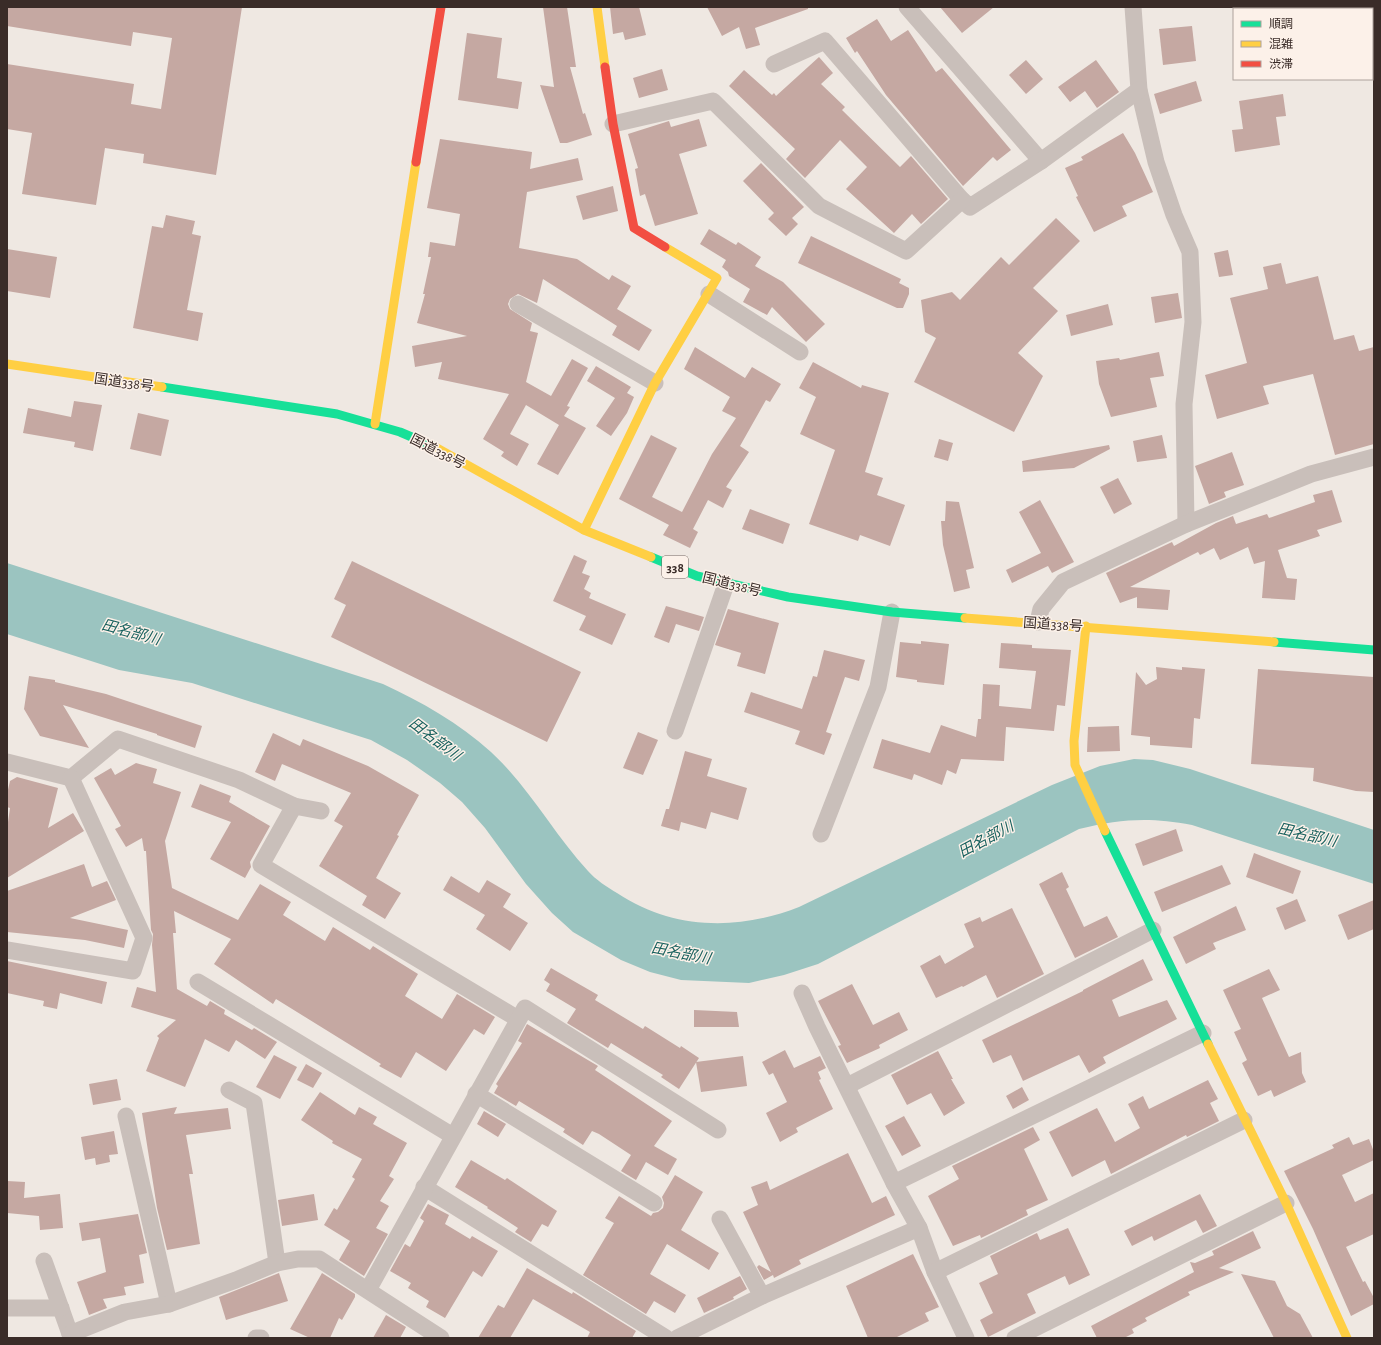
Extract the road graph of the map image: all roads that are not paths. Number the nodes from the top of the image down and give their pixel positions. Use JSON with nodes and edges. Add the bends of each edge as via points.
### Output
{"nodes":[{"id":1,"x":441,"y":7,"type":"edge"},
{"id":2,"x":597,"y":7,"type":"edge"},
{"id":3,"x":907,"y":7,"type":"edge"},
{"id":4,"x":1130,"y":9,"type":"edge"},
{"id":5,"x":774,"y":64,"type":"dead end"},
{"id":6,"x":1139,"y":90,"type":"junction"},
{"id":7,"x":613,"y":124,"type":"junction"},
{"id":8,"x":1041,"y":161,"type":"junction"},
{"id":9,"x":962,"y":200,"type":"junction"},
{"id":10,"x":709,"y":294,"type":"junction"},
{"id":11,"x":518,"y":304,"type":"dead end"},
{"id":12,"x":800,"y":352,"type":"dead end"},
{"id":13,"x":7,"y":364,"type":"edge"},
{"id":14,"x":655,"y":383,"type":"junction"},
{"id":15,"x":375,"y":424,"type":"junction"},
{"id":16,"x":1374,"y":458,"type":"edge"},
{"id":17,"x":1186,"y":524,"type":"junction"},
{"id":18,"x":584,"y":530,"type":"junction"},
{"id":19,"x":726,"y":584,"type":"junction"},
{"id":20,"x":892,"y":612,"type":"junction"},
{"id":21,"x":1038,"y":622,"type":"junction"},
{"id":22,"x":1086,"y":626,"type":"junction"},
{"id":23,"x":1374,"y":650,"type":"edge"},
{"id":24,"x":675,"y":731,"type":"dead end"},
{"id":25,"x":7,"y":762,"type":"edge"},
{"id":26,"x":71,"y":778,"type":"junction"},
{"id":27,"x":294,"y":806,"type":"junction"},
{"id":28,"x":321,"y":811,"type":"dead end"},
{"id":29,"x":821,"y":834,"type":"dead end"},
{"id":30,"x":1153,"y":930,"type":"junction"},
{"id":31,"x":7,"y":950,"type":"edge"},
{"id":32,"x":198,"y":982,"type":"dead end"},
{"id":33,"x":802,"y":993,"type":"dead end"},
{"id":34,"x":518,"y":1019,"type":"junction"},
{"id":35,"x":1203,"y":1033,"type":"junction"},
{"id":36,"x":846,"y":1086,"type":"junction"},
{"id":37,"x":229,"y":1090,"type":"dead end"},
{"id":38,"x":476,"y":1094,"type":"junction"},
{"id":39,"x":126,"y":1116,"type":"dead end"},
{"id":40,"x":1244,"y":1120,"type":"junction"},
{"id":41,"x":718,"y":1130,"type":"dead end"},
{"id":42,"x":453,"y":1136,"type":"junction"},
{"id":43,"x":894,"y":1183,"type":"junction"},
{"id":44,"x":424,"y":1187,"type":"junction"},
{"id":45,"x":654,"y":1203,"type":"dead end"},
{"id":46,"x":1286,"y":1203,"type":"junction"},
{"id":47,"x":720,"y":1219,"type":"dead end"},
{"id":48,"x":919,"y":1228,"type":"junction"},
{"id":49,"x":44,"y":1261,"type":"dead end"},
{"id":50,"x":276,"y":1263,"type":"junction"},
{"id":51,"x":935,"y":1272,"type":"junction"},
{"id":52,"x":368,"y":1290,"type":"junction"},
{"id":53,"x":762,"y":1296,"type":"junction"},
{"id":54,"x":169,"y":1304,"type":"junction"},
{"id":55,"x":7,"y":1308,"type":"edge"},
{"id":56,"x":61,"y":1308,"type":"junction"},
{"id":57,"x":71,"y":1336,"type":"edge"},
{"id":58,"x":256,"y":1338,"type":"edge"},
{"id":59,"x":261,"y":1338,"type":"edge"},
{"id":60,"x":441,"y":1338,"type":"edge"},
{"id":61,"x":666,"y":1338,"type":"edge"},
{"id":62,"x":677,"y":1338,"type":"edge"},
{"id":63,"x":966,"y":1338,"type":"edge"},
{"id":64,"x":1015,"y":1338,"type":"edge"},
{"id":65,"x":1348,"y":1338,"type":"edge"}],
"edges":[{"from":1,"to":15,"type":"main road"},
{"from":2,"to":7,"type":"main road"},
{"from":3,"to":8,"type":"street"},
{"from":4,"to":6,"type":"street"},
{"from":5,"to":9,"type":"street","via":[[825,41]]},
{"from":6,"to":8,"type":"street"},
{"from":6,"to":17,"type":"street","via":[[1156,162],[1190,252],[1193,322],[1184,404]]},
{"from":7,"to":9,"type":"street","via":[[713,101],[819,206],[906,251]]},
{"from":7,"to":10,"type":"main road","via":[[634,228],[717,278]]},
{"from":8,"to":9,"type":"street","via":[[970,206]]},
{"from":10,"to":12,"type":"street"},
{"from":10,"to":14,"type":"main road"},
{"from":11,"to":14,"type":"street"},
{"from":13,"to":15,"type":"main road","name":"国道338号","number":"338","via":[[337,414]]},
{"from":14,"to":18,"type":"main road"},
{"from":15,"to":18,"type":"main road","name":"国道338号","number":"338","via":[[435,447]]},
{"from":16,"to":17,"type":"street","via":[[1311,474]]},
{"from":17,"to":21,"type":"street","via":[[1063,582],[1042,609]]},
{"from":18,"to":19,"type":"main road","name":"国道338号","number":"338","via":[[697,576]]},
{"from":19,"to":20,"type":"main road","name":"国道338号","number":"338","via":[[788,597]]},
{"from":19,"to":24,"type":"street"},
{"from":20,"to":21,"type":"main road","name":"国道338号","number":"338"},
{"from":20,"to":29,"type":"street","via":[[878,687]]},
{"from":21,"to":22,"type":"main road","name":"国道338号","number":"338"},
{"from":22,"to":23,"type":"main road","name":"国道338号","number":"338"},
{"from":22,"to":30,"type":"main road","via":[[1074,741],[1074,765]]},
{"from":25,"to":26,"type":"street"},
{"from":26,"to":27,"type":"street","via":[[118,739],[239,780]]},
{"from":26,"to":31,"type":"street","via":[[144,938],[133,971]]},
{"from":27,"to":28,"type":"street"},
{"from":27,"to":34,"type":"street","via":[[262,865]]},
{"from":30,"to":35,"type":"main road"},
{"from":30,"to":36,"type":"street"},
{"from":32,"to":42,"type":"street"},
{"from":33,"to":36,"type":"street"},
{"from":34,"to":38,"type":"street"},
{"from":34,"to":41,"type":"street","via":[[525,1008]]},
{"from":35,"to":40,"type":"main road"},
{"from":35,"to":43,"type":"street"},
{"from":36,"to":43,"type":"street"},
{"from":37,"to":50,"type":"street","via":[[254,1103]]},
{"from":38,"to":42,"type":"street"},
{"from":38,"to":45,"type":"street"},
{"from":39,"to":54,"type":"street"},
{"from":40,"to":46,"type":"main road"},
{"from":40,"to":51,"type":"street"},
{"from":42,"to":44,"type":"street"},
{"from":43,"to":48,"type":"street"},
{"from":44,"to":52,"type":"street"},
{"from":44,"to":61,"type":"street"},
{"from":46,"to":64,"type":"street"},
{"from":46,"to":65,"type":"main road"},
{"from":47,"to":53,"type":"street"},
{"from":48,"to":51,"type":"street"},
{"from":48,"to":53,"type":"street"},
{"from":49,"to":56,"type":"street"},
{"from":50,"to":52,"type":"street","via":[[319,1259]]},
{"from":50,"to":54,"type":"street"},
{"from":51,"to":63,"type":"street"},
{"from":52,"to":60,"type":"street"},
{"from":53,"to":62,"type":"street"},
{"from":54,"to":57,"type":"street","via":[[125,1312]]},
{"from":55,"to":56,"type":"street"},
{"from":56,"to":57,"type":"street"},
{"from":58,"to":59,"type":"street"}]}
